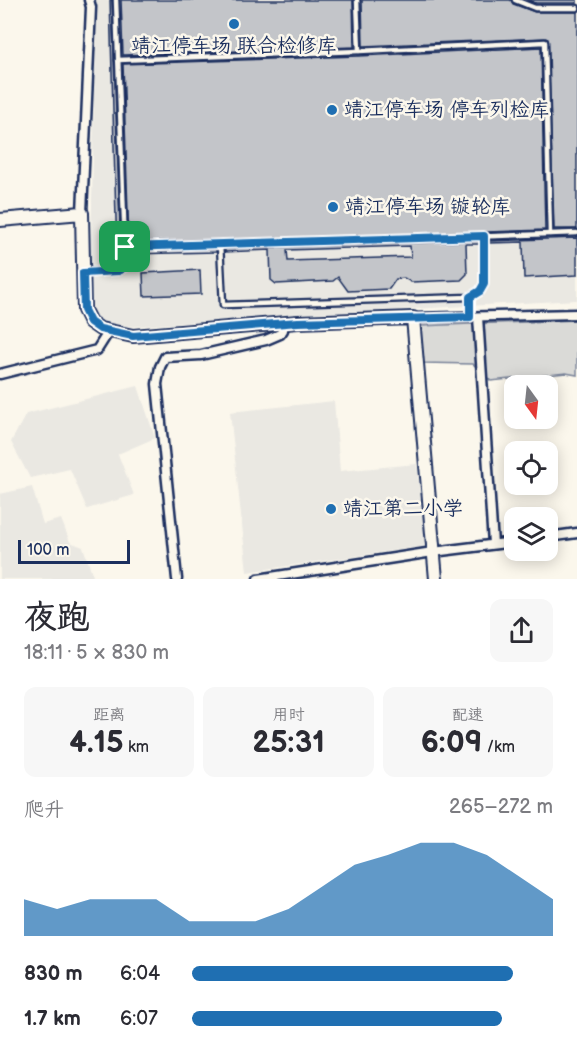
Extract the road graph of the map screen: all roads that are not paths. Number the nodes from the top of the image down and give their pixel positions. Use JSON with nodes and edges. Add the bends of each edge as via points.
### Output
{"nodes":[{"id":1,"x":89,"y":0,"type":"edge"},
{"id":2,"x":116,"y":0,"type":"edge"},
{"id":3,"x":357,"y":0,"type":"edge"},
{"id":4,"x":515,"y":0,"type":"edge"},
{"id":5,"x":535,"y":0,"type":"edge"},
{"id":6,"x":535,"y":8,"type":"junction"},
{"id":7,"x":577,"y":8,"type":"edge"},
{"id":8,"x":359,"y":51,"type":"junction"},
{"id":9,"x":118,"y":60,"type":"junction"},
{"id":10,"x":82,"y":213,"type":"junction"},
{"id":11,"x":0,"y":220,"type":"edge"},
{"id":12,"x":577,"y":233,"type":"edge"},
{"id":13,"x":550,"y":234,"type":"junction"},
{"id":14,"x":484,"y":236,"type":"junction"},
{"id":15,"x":220,"y":244,"type":"junction"},
{"id":16,"x":125,"y":247,"type":"junction"},
{"id":17,"x":83,"y":273,"type":"junction"},
{"id":18,"x":470,"y":297,"type":"junction"},
{"id":19,"x":577,"y":314,"type":"edge"},
{"id":20,"x":474,"y":317,"type":"junction"},
{"id":21,"x":413,"y":318,"type":"junction"},
{"id":22,"x":284,"y":323,"type":"junction"},
{"id":23,"x":109,"y":331,"type":"junction"},
{"id":24,"x":0,"y":374,"type":"edge"},
{"id":25,"x":577,"y":533,"type":"edge"},
{"id":26,"x":558,"y":536,"type":"edge"},
{"id":27,"x":504,"y":543,"type":"edge"},
{"id":28,"x":493,"y":544,"type":"junction"},
{"id":29,"x":433,"y":552,"type":"junction"},
{"id":30,"x":177,"y":579,"type":"edge"},
{"id":31,"x":258,"y":579,"type":"edge"},
{"id":32,"x":436,"y":579,"type":"edge"}],
"edges":[{"from":1,"to":10,"type":"street"},
{"from":2,"to":9,"type":"lane"},
{"from":3,"to":8,"type":"lane"},
{"from":4,"to":6,"type":"lane"},
{"from":5,"to":6,"type":"lane"},
{"from":6,"to":7,"type":"lane"},
{"from":8,"to":9,"type":"lane"},
{"from":8,"to":13,"type":"lane","via":[[545,42]]},
{"from":9,"to":16,"type":"lane"},
{"from":10,"to":11,"type":"street"},
{"from":10,"to":17,"type":"street"},
{"from":12,"to":13,"type":"lane"},
{"from":13,"to":14,"type":"lane"},
{"from":14,"to":15,"type":"lane"},
{"from":14,"to":18,"type":"lane","via":[[484,284]]},
{"from":15,"to":16,"type":"lane"},
{"from":15,"to":18,"type":"lane","via":[[224,305]]},
{"from":16,"to":17,"type":"lane","via":[[126,266],[118,271]]},
{"from":17,"to":23,"type":"street","via":[[84,310],[90,322]]},
{"from":18,"to":20,"type":"lane"},
{"from":19,"to":20,"type":"street"},
{"from":20,"to":21,"type":"street"},
{"from":20,"to":28,"type":"street"},
{"from":21,"to":22,"type":"street"},
{"from":21,"to":29,"type":"street"},
{"from":22,"to":23,"type":"street","via":[[133,336]]},
{"from":22,"to":30,"type":"street","via":[[280,334],[266,340],[201,355],[165,357],[160,367],[157,384]]},
{"from":23,"to":24,"type":"street","via":[[97,350]]},
{"from":25,"to":26,"type":"street"},
{"from":27,"to":28,"type":"street"},
{"from":28,"to":29,"type":"street"},
{"from":29,"to":31,"type":"street"},
{"from":29,"to":32,"type":"street"}]}
